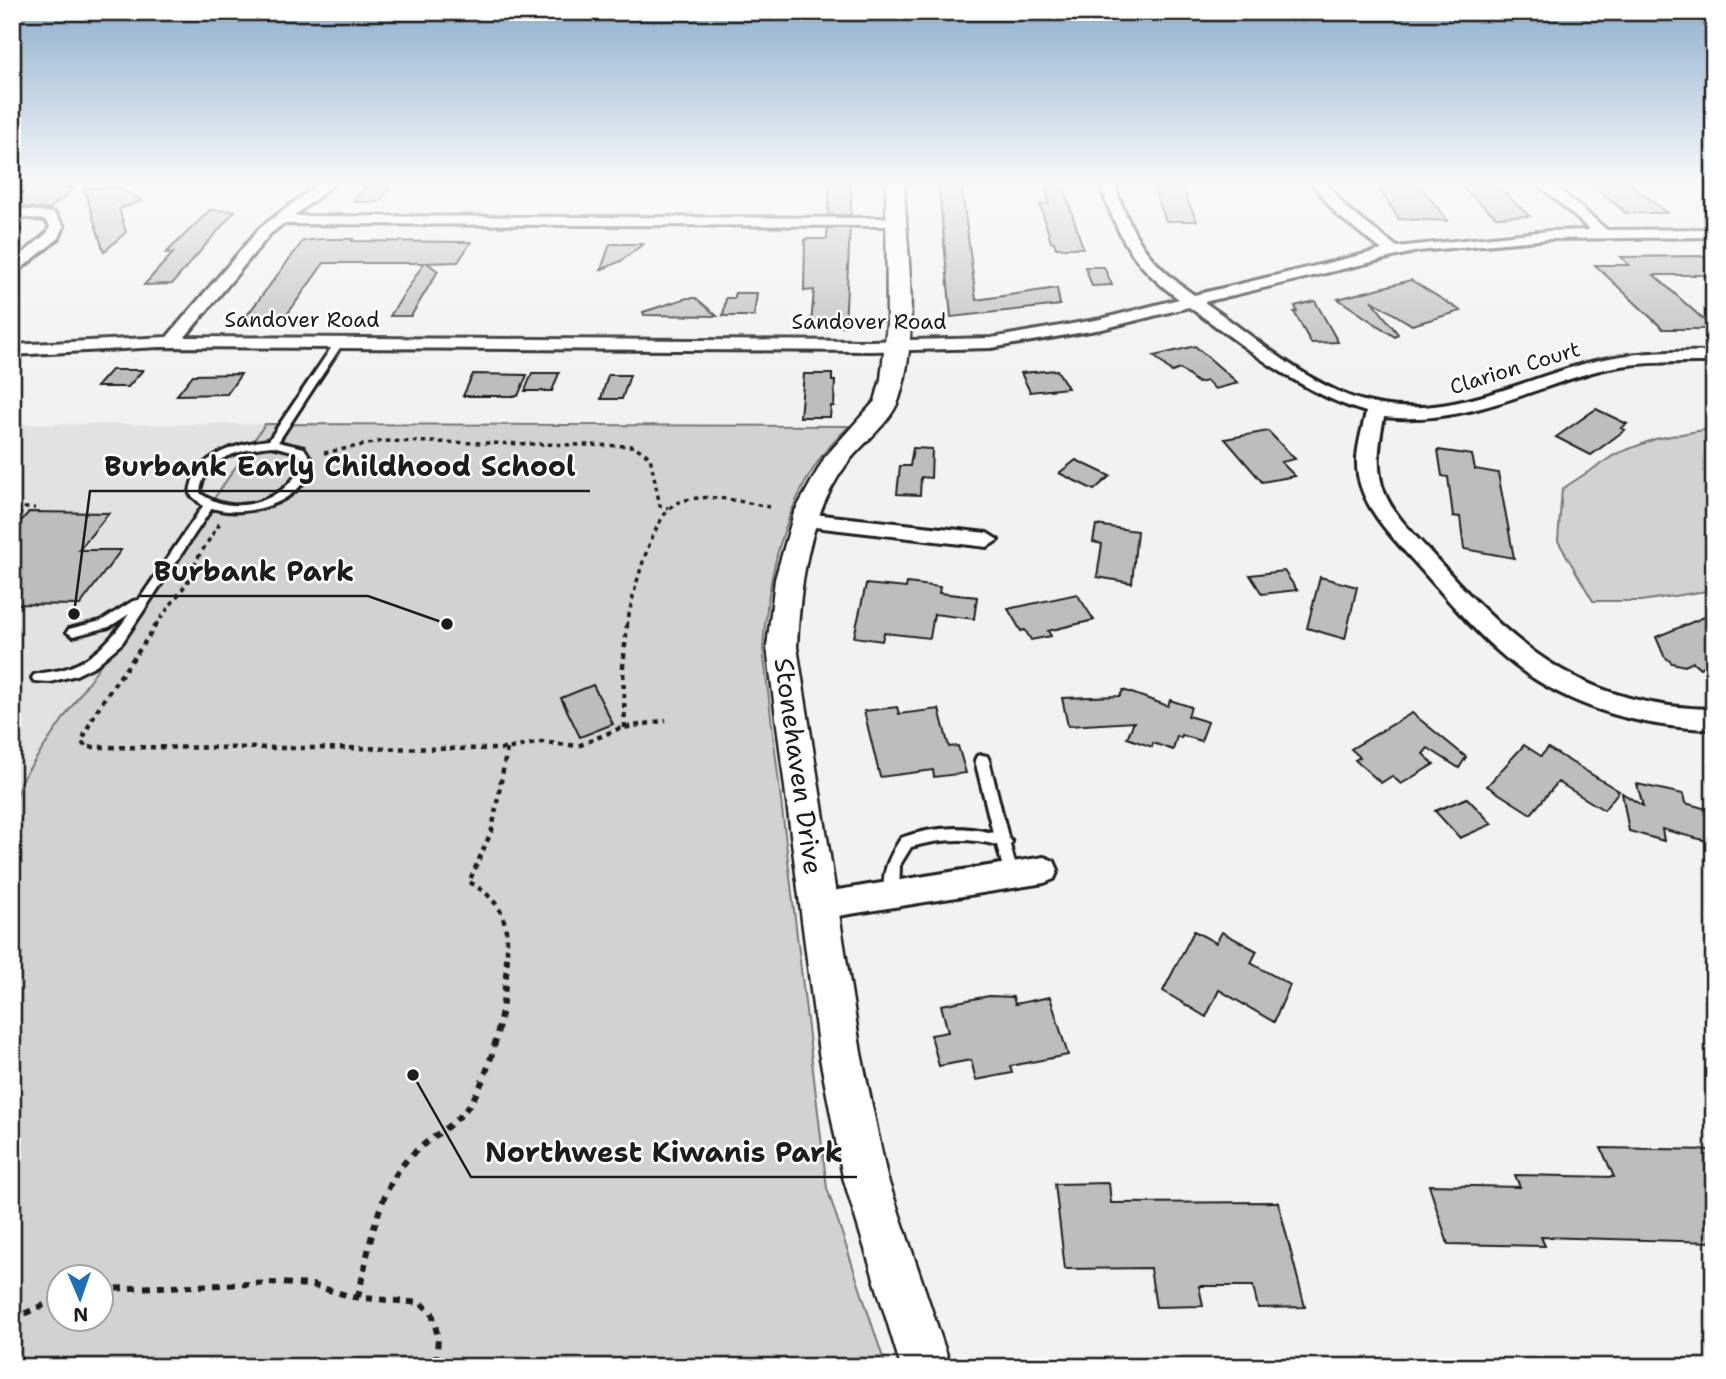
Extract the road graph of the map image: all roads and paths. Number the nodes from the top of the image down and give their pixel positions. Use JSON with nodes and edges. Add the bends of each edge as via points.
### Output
{"nodes":[{"id":1,"x":41,"y":246,"type":"edge"},
{"id":2,"x":252,"y":246,"type":"edge"},
{"id":3,"x":895,"y":246,"type":"edge"},
{"id":4,"x":1134,"y":246,"type":"edge"},
{"id":5,"x":1386,"y":246,"type":"edge"},
{"id":6,"x":1429,"y":246,"type":"edge"},
{"id":7,"x":1391,"y":250,"type":"junction"},
{"id":8,"x":12,"y":271,"type":"edge"},
{"id":9,"x":1192,"y":302,"type":"junction"},
{"id":10,"x":172,"y":342,"type":"junction"},
{"id":11,"x":340,"y":343,"type":"junction"},
{"id":12,"x":897,"y":346,"type":"junction"},
{"id":13,"x":12,"y":350,"type":"edge"},
{"id":14,"x":1714,"y":357,"type":"edge"},
{"id":15,"x":1376,"y":409,"type":"junction"},
{"id":16,"x":272,"y":443,"type":"junction"},
{"id":17,"x":324,"y":453,"type":"dead end"},
{"id":18,"x":209,"y":505,"type":"junction"},
{"id":19,"x":769,"y":507,"type":"dead end"},
{"id":20,"x":35,"y":508,"type":"dead end"},
{"id":21,"x":668,"y":508,"type":"junction"},
{"id":22,"x":804,"y":520,"type":"junction"},
{"id":23,"x":221,"y":521,"type":"dead end"},
{"id":24,"x":12,"y":522,"type":"edge"},
{"id":25,"x":987,"y":540,"type":"dead end"},
{"id":26,"x":152,"y":589,"type":"junction"},
{"id":27,"x":73,"y":632,"type":"dead end"},
{"id":28,"x":38,"y":678,"type":"dead end"},
{"id":29,"x":1714,"y":719,"type":"edge"},
{"id":30,"x":666,"y":720,"type":"dead end"},
{"id":31,"x":625,"y":728,"type":"junction"},
{"id":32,"x":507,"y":749,"type":"junction"},
{"id":33,"x":982,"y":760,"type":"dead end"},
{"id":34,"x":1005,"y":842,"type":"junction"},
{"id":35,"x":1044,"y":870,"type":"dead end"},
{"id":36,"x":1012,"y":875,"type":"junction"},
{"id":37,"x":892,"y":894,"type":"junction"},
{"id":38,"x":819,"y":906,"type":"junction"},
{"id":39,"x":116,"y":1289,"type":"edge"},
{"id":40,"x":358,"y":1297,"type":"junction"},
{"id":41,"x":46,"y":1304,"type":"edge"},
{"id":42,"x":12,"y":1319,"type":"edge"},
{"id":43,"x":436,"y":1367,"type":"edge"},
{"id":44,"x":926,"y":1367,"type":"edge"}],
"edges":[{"from":1,"to":8,"type":"street"},
{"from":2,"to":10,"type":"street"},
{"from":3,"to":12,"type":"street","name":"Stonehaven Drive"},
{"from":4,"to":9,"type":"street","name":"Clarion Court"},
{"from":5,"to":7,"type":"street"},
{"from":6,"to":7,"type":"street","name":"Sandover Road"},
{"from":7,"to":9,"type":"street","name":"Sandover Road"},
{"from":9,"to":12,"type":"street","name":"Sandover Road","via":[[1102,324],[991,343]]},
{"from":9,"to":15,"type":"street","name":"Clarion Court","via":[[1319,388]]},
{"from":10,"to":11,"type":"street","name":"Sandover Road"},
{"from":10,"to":13,"type":"street","name":"Sandover Road"},
{"from":11,"to":12,"type":"street","name":"Sandover Road"},
{"from":11,"to":16,"type":"lane"},
{"from":12,"to":22,"type":"street","name":"Stonehaven Drive","via":[[886,402],[828,470]]},
{"from":14,"to":15,"type":"street","name":"Clarion Court","via":[[1636,359],[1596,366],[1453,412]]},
{"from":15,"to":29,"type":"street","via":[[1369,444],[1369,481],[1393,525],[1463,603],[1520,656],[1598,698],[1685,720]]},
{"from":16,"to":18,"type":"lane","via":[[243,447],[205,468],[197,477],[195,494]]},
{"from":16,"to":18,"type":"lane","via":[[293,446],[306,455],[307,469],[296,485],[247,507]]},
{"from":17,"to":21,"type":"path","via":[[365,442],[395,441],[634,446],[650,457],[660,506]]},
{"from":18,"to":26,"type":"lane"},
{"from":19,"to":21,"type":"path","via":[[709,499],[686,500]]},
{"from":20,"to":24,"type":"path","via":[[25,508]]},
{"from":21,"to":31,"type":"path","via":[[645,553],[630,599],[623,647]]},
{"from":22,"to":25,"type":"street"},
{"from":22,"to":38,"type":"street","name":"Stonehaven Drive","via":[[787,580],[782,647]]},
{"from":23,"to":32,"type":"path","via":[[141,653],[90,719],[82,742],[86,747]]},
{"from":26,"to":27,"type":"lane","via":[[118,618]]},
{"from":26,"to":28,"type":"lane","via":[[105,653],[72,672]]},
{"from":30,"to":31,"type":"path"},
{"from":31,"to":32,"type":"path","via":[[578,746],[541,742]]},
{"from":32,"to":40,"type":"path","via":[[492,830],[469,881],[496,900],[505,916],[508,941],[488,1066],[471,1104],[413,1151],[398,1171],[388,1189]]},
{"from":33,"to":34,"type":"lane"},
{"from":34,"to":36,"type":"lane"},
{"from":34,"to":37,"type":"lane","via":[[978,833],[932,835],[906,842],[893,864]]},
{"from":35,"to":36,"type":"street"},
{"from":36,"to":37,"type":"street"},
{"from":37,"to":38,"type":"street"},
{"from":38,"to":44,"type":"street","name":"Stonehaven Drive","via":[[840,1054],[865,1177]]},
{"from":39,"to":40,"type":"path","via":[[279,1283],[312,1285]]},
{"from":40,"to":43,"type":"path","via":[[421,1303],[432,1313],[438,1337]]},
{"from":41,"to":42,"type":"path"}]}
